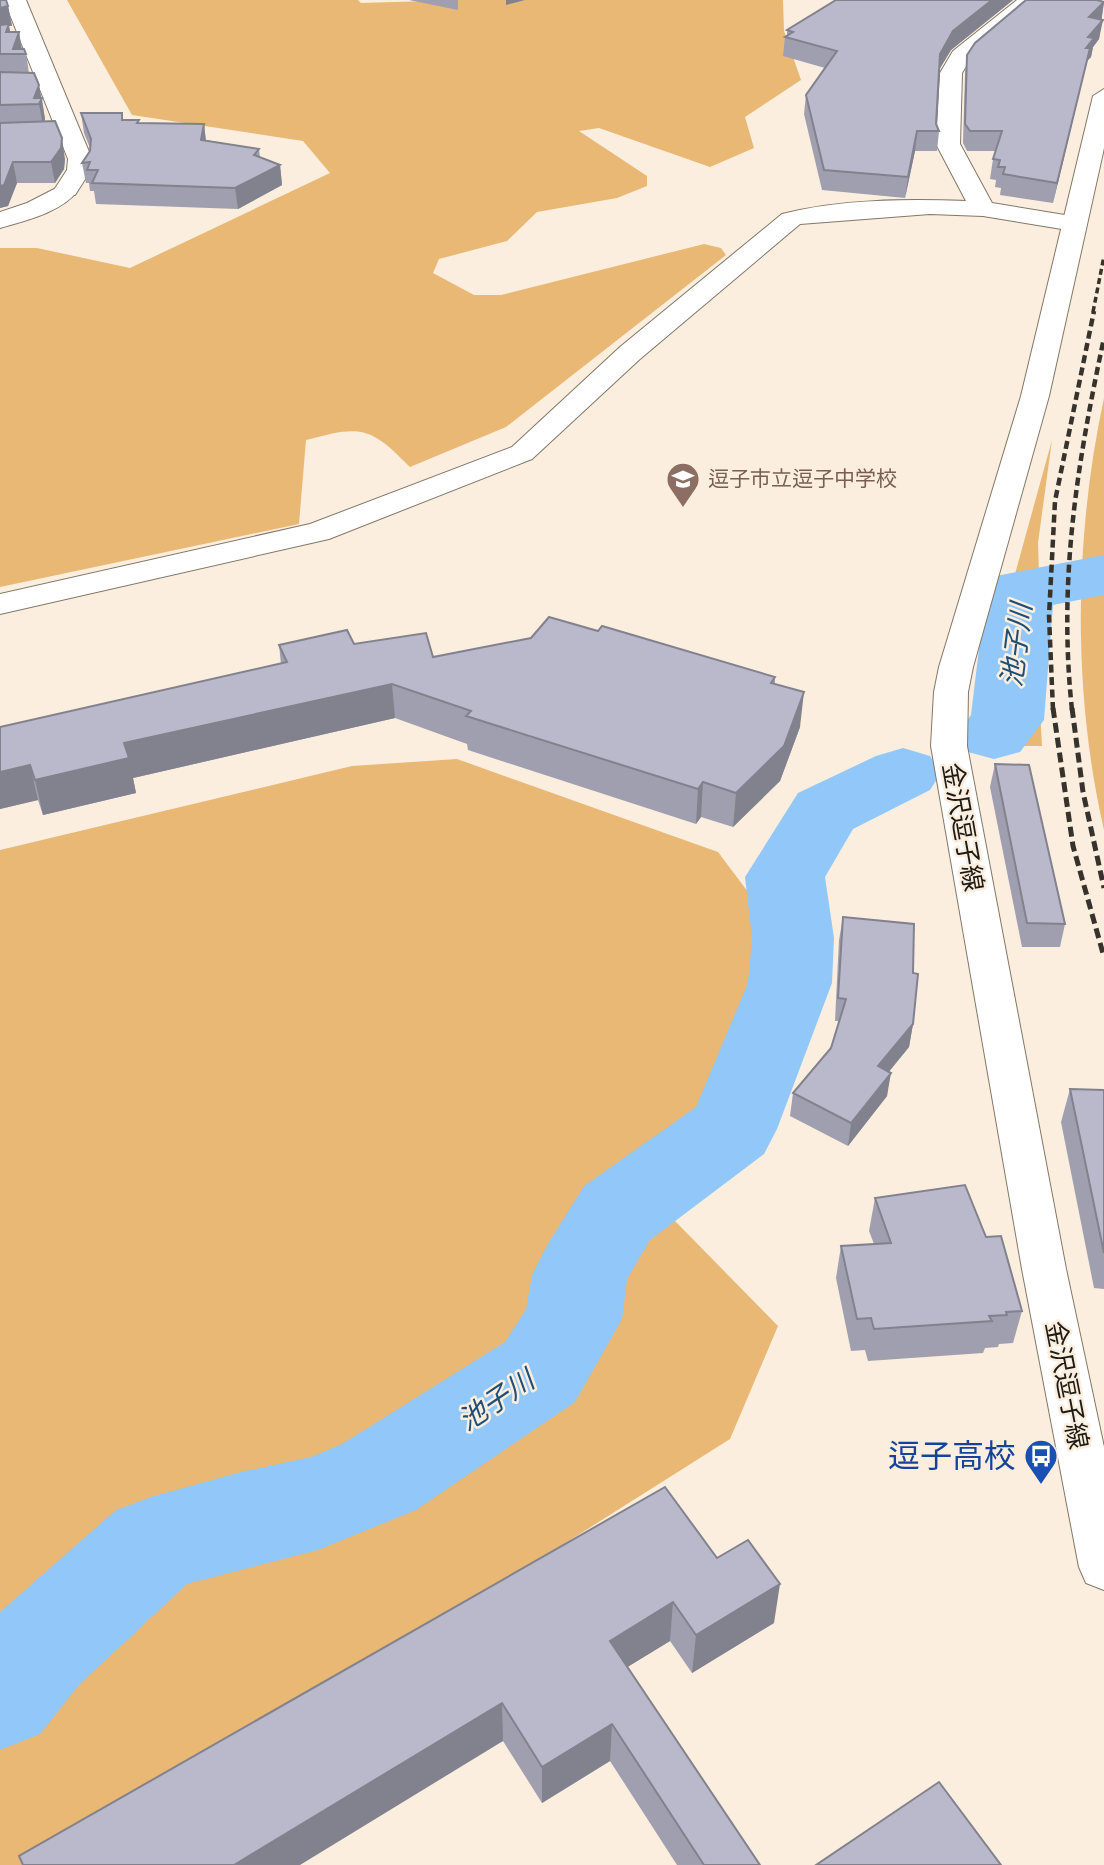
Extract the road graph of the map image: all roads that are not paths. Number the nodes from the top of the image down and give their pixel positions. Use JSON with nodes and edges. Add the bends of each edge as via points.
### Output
{"nodes":[{"id":1,"x":15,"y":0,"type":"edge"},
{"id":2,"x":1030,"y":0,"type":"edge"},
{"id":3,"x":22,"y":84,"type":"edge"},
{"id":4,"x":49,"y":84,"type":"junction"},
{"id":5,"x":1104,"y":96,"type":"edge"},
{"id":6,"x":69,"y":134,"type":"junction"},
{"id":7,"x":41,"y":135,"type":"edge"},
{"id":8,"x":13,"y":190,"type":"edge"},
{"id":9,"x":66,"y":190,"type":"junction"},
{"id":10,"x":983,"y":209,"type":"junction"},
{"id":11,"x":0,"y":219,"type":"edge"},
{"id":12,"x":1074,"y":223,"type":"junction"},
{"id":13,"x":0,"y":604,"type":"edge"},
{"id":14,"x":1104,"y":1567,"type":"edge"}],
"edges":[{"from":1,"to":4,"type":"street","via":[[19,36]]},
{"from":2,"to":10,"type":"street","via":[[961,56],[951,73],[948,144]]},
{"from":3,"to":4,"type":"street"},
{"from":4,"to":6,"type":"street"},
{"from":5,"to":12,"type":"street","name":"金沢逗子線"},
{"from":6,"to":7,"type":"street"},
{"from":6,"to":9,"type":"street","via":[[80,159],[79,170]]},
{"from":8,"to":9,"type":"street"},
{"from":9,"to":11,"type":"street","via":[[37,208]]},
{"from":10,"to":12,"type":"street"},
{"from":10,"to":13,"type":"street","via":[[917,208],[791,219],[630,353],[522,453],[318,532]]},
{"from":12,"to":14,"type":"street","name":"金沢逗子線","via":[[1035,396],[957,667],[948,746]]}]}
